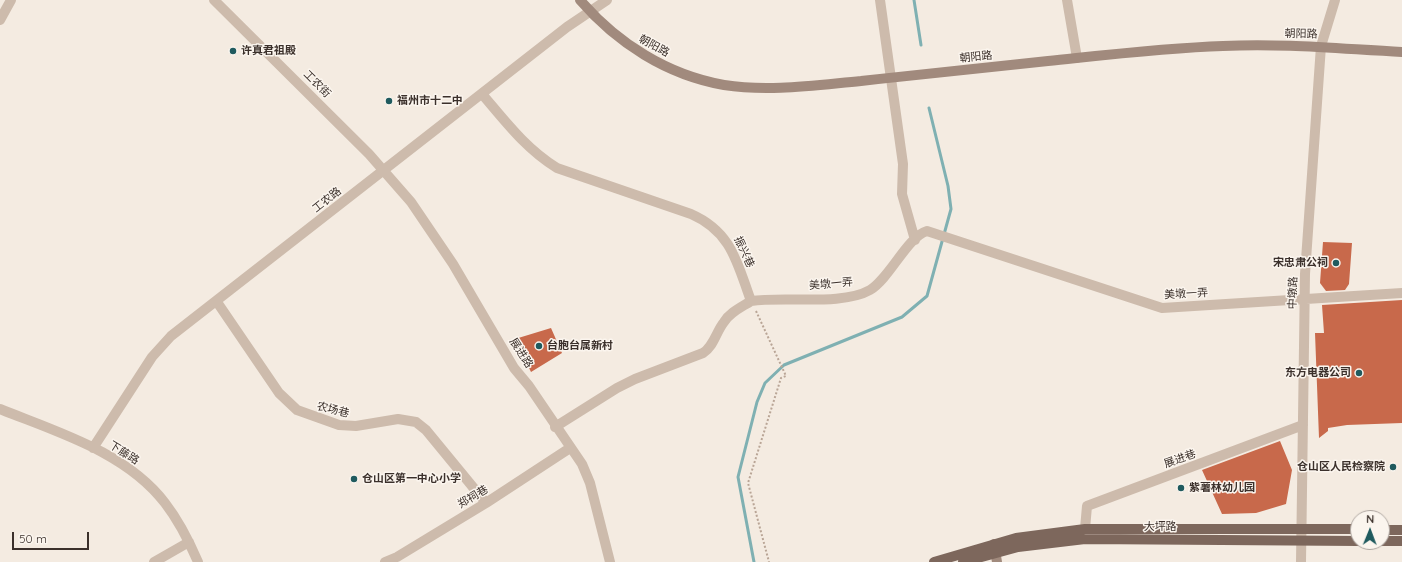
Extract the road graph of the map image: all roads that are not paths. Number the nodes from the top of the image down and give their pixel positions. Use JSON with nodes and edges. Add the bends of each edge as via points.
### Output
{"nodes":[{"id":1,"x":11,"y":0,"type":"edge"},
{"id":2,"x":214,"y":0,"type":"edge"},
{"id":3,"x":580,"y":0,"type":"edge"},
{"id":4,"x":606,"y":0,"type":"edge"},
{"id":5,"x":880,"y":0,"type":"edge"},
{"id":6,"x":1068,"y":0,"type":"edge"},
{"id":7,"x":1335,"y":0,"type":"edge"},
{"id":8,"x":589,"y":10,"type":"junction"},
{"id":9,"x":0,"y":20,"type":"edge"},
{"id":10,"x":1321,"y":46,"type":"junction"},
{"id":11,"x":1402,"y":52,"type":"edge"},
{"id":12,"x":1077,"y":58,"type":"junction"},
{"id":13,"x":891,"y":78,"type":"junction"},
{"id":14,"x":482,"y":94,"type":"junction"},
{"id":15,"x":384,"y":170,"type":"junction"},
{"id":16,"x":915,"y":240,"type":"junction"},
{"id":17,"x":1402,"y":293,"type":"edge"},
{"id":18,"x":1305,"y":299,"type":"junction"},
{"id":19,"x":751,"y":301,"type":"junction"},
{"id":20,"x":217,"y":302,"type":"junction"},
{"id":21,"x":0,"y":409,"type":"edge"},
{"id":22,"x":1303,"y":425,"type":"junction"},
{"id":23,"x":555,"y":427,"type":"junction"},
{"id":24,"x":93,"y":448,"type":"junction"},
{"id":25,"x":570,"y":448,"type":"junction"},
{"id":26,"x":486,"y":503,"type":"junction"},
{"id":27,"x":1085,"y":529,"type":"junction"},
{"id":28,"x":1301,"y":529,"type":"junction"},
{"id":29,"x":1350,"y":529,"type":"edge"},
{"id":30,"x":1390,"y":530,"type":"edge"},
{"id":31,"x":1402,"y":530,"type":"edge"},
{"id":32,"x":1301,"y":541,"type":"junction"},
{"id":33,"x":1350,"y":541,"type":"edge"},
{"id":34,"x":1390,"y":541,"type":"edge"},
{"id":35,"x":1402,"y":541,"type":"edge"},
{"id":36,"x":188,"y":542,"type":"junction"},
{"id":37,"x":996,"y":553,"type":"edge"},
{"id":38,"x":977,"y":556,"type":"edge"},
{"id":39,"x":154,"y":562,"type":"edge"},
{"id":40,"x":198,"y":562,"type":"edge"},
{"id":41,"x":385,"y":562,"type":"edge"},
{"id":42,"x":610,"y":562,"type":"edge"},
{"id":43,"x":934,"y":562,"type":"edge"},
{"id":44,"x":964,"y":562,"type":"edge"},
{"id":45,"x":1301,"y":562,"type":"edge"}],
"edges":[{"from":1,"to":9,"type":"street"},
{"from":2,"to":15,"type":"street","name":"工农街"},
{"from":3,"to":8,"type":"main road","name":"朝阳路"},
{"from":4,"to":8,"type":"street","name":"工农路"},
{"from":5,"to":13,"type":"street"},
{"from":6,"to":12,"type":"street"},
{"from":7,"to":10,"type":"street","name":"中墩路"},
{"from":8,"to":13,"type":"main road","name":"朝阳路","via":[[622,41],[646,56],[683,74],[711,82],[742,87],[775,88]]},
{"from":8,"to":14,"type":"street","name":"工农路"},
{"from":10,"to":11,"type":"main road","name":"朝阳路"},
{"from":10,"to":12,"type":"main road","name":"朝阳路","via":[[1223,46]]},
{"from":10,"to":18,"type":"street","name":"中墩路"},
{"from":12,"to":13,"type":"main road","name":"朝阳路"},
{"from":13,"to":16,"type":"street","via":[[903,164],[902,194]]},
{"from":14,"to":15,"type":"street","name":"工农路"},
{"from":14,"to":19,"type":"street","name":"振兴巷","via":[[525,144],[557,168],[691,214],[709,224],[720,233],[728,245]]},
{"from":15,"to":20,"type":"street","name":"工农路"},
{"from":15,"to":23,"type":"street","name":"展进路","via":[[411,202],[453,264],[514,368],[529,386]]},
{"from":16,"to":18,"type":"street","name":"美墩一弄","via":[[924,232],[934,232],[1162,308]]},
{"from":16,"to":19,"type":"street","name":"美墩一弄","via":[[876,285],[866,292],[839,298]]},
{"from":17,"to":18,"type":"street","name":"美墩一弄"},
{"from":18,"to":22,"type":"street","name":"中墩路"},
{"from":19,"to":23,"type":"street","via":[[724,321],[712,345],[703,353],[654,370],[629,382]]},
{"from":20,"to":24,"type":"street","name":"工农路","via":[[171,336],[158,349]]},
{"from":20,"to":26,"type":"street","name":"农场巷","via":[[279,393],[297,410],[346,426],[398,419],[416,422],[426,430]]},
{"from":21,"to":24,"type":"street","name":"下藤路"},
{"from":22,"to":27,"type":"street","name":"展进巷","via":[[1087,506]]},
{"from":22,"to":28,"type":"street","name":"中墩路"},
{"from":23,"to":25,"type":"street","name":"展进路"},
{"from":24,"to":36,"type":"street","name":"下藤路","via":[[149,485],[172,512]]},
{"from":25,"to":26,"type":"street","name":"郑祠巷"},
{"from":25,"to":42,"type":"street","name":"展进路","via":[[582,464],[590,483]]},
{"from":26,"to":41,"type":"street","name":"郑祠巷"},
{"from":27,"to":28,"type":"main road"},
{"from":27,"to":37,"type":"main road","via":[[1025,536]]},
{"from":28,"to":29,"type":"main road"},
{"from":28,"to":32,"type":"street","name":"中墩路"},
{"from":30,"to":31,"type":"main road"},
{"from":32,"to":33,"type":"main road","name":"大坪路"},
{"from":32,"to":37,"type":"main road","name":"大坪路","via":[[1085,539]]},
{"from":32,"to":45,"type":"street","name":"中墩路"},
{"from":34,"to":35,"type":"main road"},
{"from":36,"to":39,"type":"street"},
{"from":36,"to":40,"type":"street","name":"下藤路"},
{"from":37,"to":38,"type":"main road","name":"大坪路"},
{"from":38,"to":43,"type":"main road"},
{"from":38,"to":44,"type":"main road","name":"大坪路"}]}
